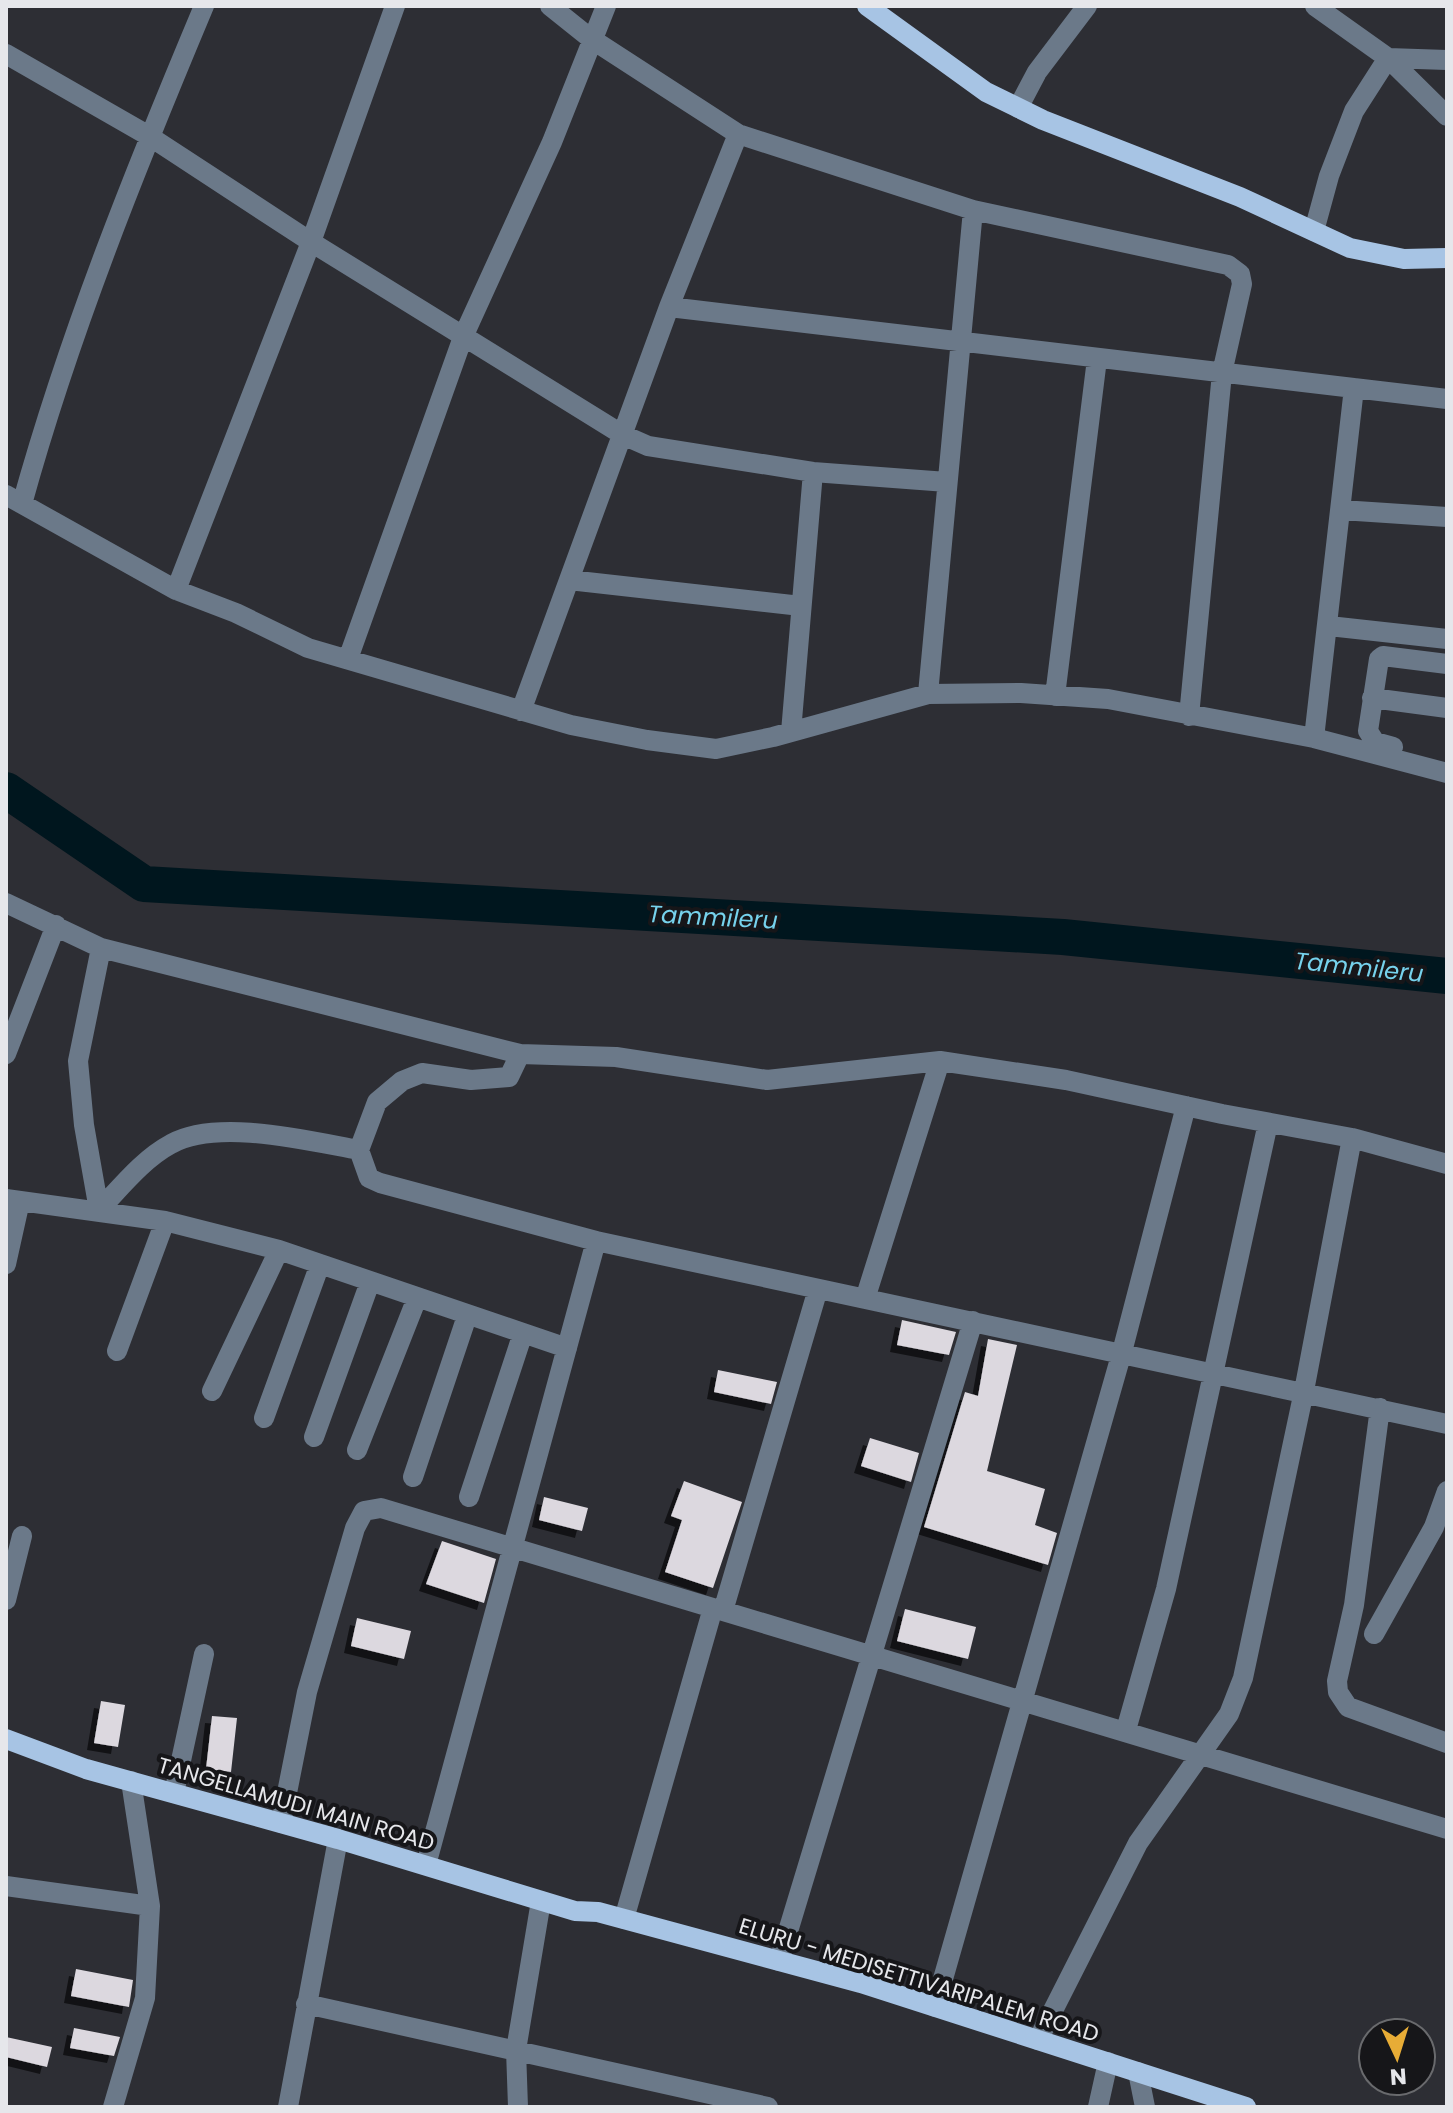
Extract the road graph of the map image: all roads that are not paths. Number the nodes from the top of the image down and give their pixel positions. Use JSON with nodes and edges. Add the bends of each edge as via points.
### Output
{"nodes":[{"id":1,"x":204,"y":6,"type":"edge"},
{"id":2,"x":395,"y":6,"type":"edge"},
{"id":3,"x":550,"y":6,"type":"edge"},
{"id":4,"x":606,"y":6,"type":"edge"},
{"id":5,"x":867,"y":6,"type":"edge"},
{"id":6,"x":1087,"y":6,"type":"edge"},
{"id":7,"x":1315,"y":6,"type":"edge"},
{"id":8,"x":590,"y":38,"type":"junction"},
{"id":9,"x":6,"y":54,"type":"edge"},
{"id":10,"x":1388,"y":58,"type":"junction"},
{"id":11,"x":1447,"y":60,"type":"edge"},
{"id":12,"x":1018,"y":108,"type":"junction"},
{"id":13,"x":1447,"y":116,"type":"edge"},
{"id":14,"x":738,"y":134,"type":"junction"},
{"id":15,"x":149,"y":136,"type":"junction"},
{"id":16,"x":973,"y":210,"type":"junction"},
{"id":17,"x":1314,"y":231,"type":"junction"},
{"id":18,"x":311,"y":242,"type":"junction"},
{"id":19,"x":1447,"y":258,"type":"edge"},
{"id":20,"x":669,"y":307,"type":"junction"},
{"id":21,"x":463,"y":337,"type":"junction"},
{"id":22,"x":960,"y":343,"type":"junction"},
{"id":23,"x":1097,"y":359,"type":"junction"},
{"id":24,"x":1222,"y":373,"type":"junction"},
{"id":25,"x":1354,"y":388,"type":"junction"},
{"id":26,"x":1447,"y":399,"type":"edge"},
{"id":27,"x":623,"y":435,"type":"junction"},
{"id":28,"x":813,"y":472,"type":"junction"},
{"id":29,"x":947,"y":482,"type":"junction"},
{"id":30,"x":14,"y":499,"type":"edge"},
{"id":31,"x":1341,"y":510,"type":"junction"},
{"id":32,"x":1447,"y":517,"type":"edge"},
{"id":33,"x":569,"y":580,"type":"junction"},
{"id":34,"x":176,"y":590,"type":"junction"},
{"id":35,"x":801,"y":606,"type":"junction"},
{"id":36,"x":1329,"y":626,"type":"junction"},
{"id":37,"x":1447,"y":639,"type":"edge"},
{"id":38,"x":348,"y":659,"type":"junction"},
{"id":39,"x":1447,"y":664,"type":"edge"},
{"id":40,"x":928,"y":694,"type":"junction"},
{"id":41,"x":1055,"y":696,"type":"junction"},
{"id":42,"x":1372,"y":698,"type":"junction"},
{"id":43,"x":1447,"y":708,"type":"edge"},
{"id":44,"x":521,"y":711,"type":"junction"},
{"id":45,"x":1189,"y":716,"type":"junction"},
{"id":46,"x":791,"y":732,"type":"junction"},
{"id":47,"x":1314,"y":738,"type":"junction"},
{"id":48,"x":1447,"y":762,"type":"edge"},
{"id":49,"x":1447,"y":773,"type":"edge"},
{"id":50,"x":6,"y":903,"type":"edge"},
{"id":51,"x":56,"y":925,"type":"junction"},
{"id":52,"x":101,"y":948,"type":"junction"},
{"id":53,"x":6,"y":1054,"type":"edge"},
{"id":54,"x":520,"y":1054,"type":"junction"},
{"id":55,"x":940,"y":1061,"type":"junction"},
{"id":56,"x":1186,"y":1106,"type":"junction"},
{"id":57,"x":1268,"y":1123,"type":"junction"},
{"id":58,"x":1352,"y":1138,"type":"junction"},
{"id":59,"x":359,"y":1150,"type":"junction"},
{"id":60,"x":1447,"y":1164,"type":"edge"},
{"id":61,"x":13,"y":1200,"type":"edge"},
{"id":62,"x":99,"y":1210,"type":"junction"},
{"id":63,"x":165,"y":1221,"type":"junction"},
{"id":64,"x":596,"y":1241,"type":"junction"},
{"id":65,"x":279,"y":1250,"type":"junction"},
{"id":66,"x":6,"y":1264,"type":"edge"},
{"id":67,"x":320,"y":1264,"type":"junction"},
{"id":68,"x":370,"y":1282,"type":"junction"},
{"id":69,"x":818,"y":1289,"type":"junction"},
{"id":70,"x":417,"y":1298,"type":"junction"},
{"id":71,"x":865,"y":1299,"type":"junction"},
{"id":72,"x":467,"y":1316,"type":"junction"},
{"id":73,"x":973,"y":1321,"type":"junction"},
{"id":74,"x":523,"y":1333,"type":"junction"},
{"id":75,"x":567,"y":1348,"type":"junction"},
{"id":76,"x":117,"y":1351,"type":"dead end"},
{"id":77,"x":1122,"y":1352,"type":"junction"},
{"id":78,"x":1211,"y":1372,"type":"junction"},
{"id":79,"x":212,"y":1391,"type":"dead end"},
{"id":80,"x":1304,"y":1391,"type":"junction"},
{"id":81,"x":1380,"y":1408,"type":"junction"},
{"id":82,"x":264,"y":1418,"type":"dead end"},
{"id":83,"x":1447,"y":1424,"type":"edge"},
{"id":84,"x":314,"y":1437,"type":"dead end"},
{"id":85,"x":357,"y":1450,"type":"dead end"},
{"id":86,"x":413,"y":1477,"type":"dead end"},
{"id":87,"x":1447,"y":1491,"type":"edge"},
{"id":88,"x":469,"y":1497,"type":"dead end"},
{"id":89,"x":1441,"y":1530,"type":"edge"},
{"id":90,"x":22,"y":1536,"type":"dead end"},
{"id":91,"x":513,"y":1548,"type":"junction"},
{"id":92,"x":6,"y":1600,"type":"edge"},
{"id":93,"x":718,"y":1609,"type":"junction"},
{"id":94,"x":1374,"y":1634,"type":"dead end"},
{"id":95,"x":204,"y":1654,"type":"dead end"},
{"id":96,"x":872,"y":1655,"type":"junction"},
{"id":97,"x":1023,"y":1701,"type":"junction"},
{"id":98,"x":1126,"y":1730,"type":"junction"},
{"id":99,"x":6,"y":1739,"type":"edge"},
{"id":100,"x":1447,"y":1743,"type":"edge"},
{"id":101,"x":1201,"y":1754,"type":"junction"},
{"id":102,"x":131,"y":1781,"type":"junction"},
{"id":103,"x":174,"y":1793,"type":"junction"},
{"id":104,"x":281,"y":1823,"type":"junction"},
{"id":105,"x":1447,"y":1829,"type":"edge"},
{"id":106,"x":338,"y":1839,"type":"junction"},
{"id":107,"x":426,"y":1865,"type":"junction"},
{"id":108,"x":6,"y":1886,"type":"edge"},
{"id":109,"x":541,"y":1901,"type":"junction"},
{"id":110,"x":150,"y":1906,"type":"junction"},
{"id":111,"x":575,"y":1911,"type":"joint"},
{"id":112,"x":624,"y":1919,"type":"junction"},
{"id":113,"x":779,"y":1961,"type":"junction"},
{"id":114,"x":306,"y":2004,"type":"junction"},
{"id":115,"x":935,"y":2007,"type":"junction"},
{"id":116,"x":1038,"y":2040,"type":"junction"},
{"id":117,"x":516,"y":2050,"type":"junction"},
{"id":118,"x":1108,"y":2062,"type":"junction"},
{"id":119,"x":1138,"y":2072,"type":"junction"},
{"id":120,"x":113,"y":2107,"type":"edge"},
{"id":121,"x":288,"y":2107,"type":"edge"},
{"id":122,"x":518,"y":2107,"type":"edge"},
{"id":123,"x":763,"y":2107,"type":"edge"},
{"id":124,"x":1098,"y":2107,"type":"edge"},
{"id":125,"x":1145,"y":2107,"type":"edge"},
{"id":126,"x":1246,"y":2107,"type":"edge"}],
"edges":[{"from":1,"to":15,"type":"street"},
{"from":2,"to":18,"type":"street"},
{"from":3,"to":8,"type":"street"},
{"from":4,"to":8,"type":"street"},
{"from":5,"to":12,"type":"main road","via":[[986,92]]},
{"from":6,"to":12,"type":"street","via":[[1037,72]]},
{"from":7,"to":10,"type":"street"},
{"from":8,"to":14,"type":"street"},
{"from":8,"to":21,"type":"street","via":[[552,142]]},
{"from":9,"to":15,"type":"street"},
{"from":10,"to":11,"type":"street"},
{"from":10,"to":13,"type":"street"},
{"from":10,"to":17,"type":"street","via":[[1354,111]]},
{"from":12,"to":17,"type":"main road"},
{"from":14,"to":16,"type":"street"},
{"from":14,"to":20,"type":"street"},
{"from":15,"to":18,"type":"street"},
{"from":15,"to":30,"type":"street"},
{"from":16,"to":22,"type":"street"},
{"from":16,"to":24,"type":"street","via":[[1228,265],[1240,274],[1242,284]]},
{"from":17,"to":19,"type":"main road","via":[[1350,248],[1404,259]]},
{"from":18,"to":21,"type":"street"},
{"from":18,"to":34,"type":"street"},
{"from":20,"to":22,"type":"street"},
{"from":20,"to":27,"type":"street"},
{"from":21,"to":27,"type":"street"},
{"from":21,"to":38,"type":"street"},
{"from":22,"to":23,"type":"street"},
{"from":22,"to":29,"type":"street"},
{"from":23,"to":24,"type":"street"},
{"from":23,"to":41,"type":"street"},
{"from":24,"to":25,"type":"street"},
{"from":24,"to":45,"type":"street"},
{"from":25,"to":26,"type":"street"},
{"from":25,"to":31,"type":"street"},
{"from":27,"to":28,"type":"street","via":[[648,446]]},
{"from":27,"to":33,"type":"street"},
{"from":28,"to":29,"type":"street"},
{"from":28,"to":35,"type":"street"},
{"from":29,"to":40,"type":"street"},
{"from":30,"to":34,"type":"street"},
{"from":31,"to":32,"type":"street"},
{"from":31,"to":36,"type":"street"},
{"from":33,"to":35,"type":"street"},
{"from":33,"to":44,"type":"street"},
{"from":34,"to":38,"type":"street","via":[[308,648]]},
{"from":35,"to":46,"type":"street"},
{"from":36,"to":37,"type":"street"},
{"from":36,"to":47,"type":"street"},
{"from":38,"to":44,"type":"street"},
{"from":39,"to":42,"type":"street","via":[[1383,656]]},
{"from":40,"to":41,"type":"street"},
{"from":40,"to":46,"type":"street"},
{"from":41,"to":45,"type":"street","via":[[1108,699]]},
{"from":42,"to":43,"type":"street"},
{"from":42,"to":48,"type":"street","via":[[1368,731],[1375,742]]},
{"from":44,"to":46,"type":"street","via":[[571,725],[716,749]]},
{"from":45,"to":47,"type":"street"},
{"from":47,"to":49,"type":"street"},
{"from":50,"to":51,"type":"street"},
{"from":51,"to":52,"type":"street"},
{"from":51,"to":53,"type":"street"},
{"from":52,"to":54,"type":"street"},
{"from":52,"to":62,"type":"street","via":[[78,1061]]},
{"from":54,"to":55,"type":"street","via":[[616,1057],[767,1080]]},
{"from":54,"to":59,"type":"street","via":[[509,1077],[471,1080],[422,1073],[402,1081],[377,1102]]},
{"from":55,"to":56,"type":"street"},
{"from":55,"to":71,"type":"street"},
{"from":56,"to":57,"type":"street"},
{"from":56,"to":77,"type":"street"},
{"from":57,"to":58,"type":"street"},
{"from":57,"to":78,"type":"street"},
{"from":58,"to":60,"type":"street"},
{"from":58,"to":80,"type":"street"},
{"from":59,"to":62,"type":"street","via":[[216,1133],[174,1142],[151,1157]]},
{"from":59,"to":64,"type":"street","via":[[369,1178],[380,1183]]},
{"from":61,"to":62,"type":"street"},
{"from":61,"to":66,"type":"street"},
{"from":62,"to":63,"type":"street"},
{"from":63,"to":65,"type":"street"},
{"from":63,"to":76,"type":"street"},
{"from":64,"to":69,"type":"street"},
{"from":64,"to":75,"type":"street"},
{"from":65,"to":67,"type":"street"},
{"from":65,"to":79,"type":"street"},
{"from":67,"to":68,"type":"street"},
{"from":67,"to":82,"type":"street"},
{"from":68,"to":70,"type":"street"},
{"from":68,"to":84,"type":"street"},
{"from":69,"to":71,"type":"street"},
{"from":69,"to":93,"type":"street"},
{"from":70,"to":72,"type":"street"},
{"from":70,"to":85,"type":"street"},
{"from":71,"to":73,"type":"street"},
{"from":72,"to":74,"type":"street"},
{"from":72,"to":86,"type":"street"},
{"from":73,"to":77,"type":"street"},
{"from":73,"to":96,"type":"street"},
{"from":74,"to":75,"type":"street"},
{"from":74,"to":88,"type":"street"},
{"from":75,"to":91,"type":"street"},
{"from":77,"to":78,"type":"street"},
{"from":77,"to":97,"type":"street"},
{"from":78,"to":80,"type":"street"},
{"from":78,"to":98,"type":"street","via":[[1166,1589]]},
{"from":80,"to":81,"type":"street"},
{"from":80,"to":101,"type":"street","via":[[1243,1678],[1229,1714]]},
{"from":81,"to":83,"type":"street"},
{"from":81,"to":100,"type":"street","via":[[1338,1692],[1348,1707]]},
{"from":87,"to":89,"type":"street"},
{"from":89,"to":94,"type":"street"},
{"from":90,"to":92,"type":"street"},
{"from":91,"to":93,"type":"street"},
{"from":91,"to":104,"type":"street","via":[[381,1508],[364,1511],[307,1692]]},
{"from":91,"to":107,"type":"street"},
{"from":93,"to":96,"type":"street"},
{"from":93,"to":112,"type":"street"},
{"from":95,"to":103,"type":"street"},
{"from":96,"to":97,"type":"street"},
{"from":96,"to":113,"type":"street"},
{"from":97,"to":98,"type":"street"},
{"from":97,"to":115,"type":"street"},
{"from":98,"to":101,"type":"street"},
{"from":99,"to":102,"type":"main road","name":"TANGELLAMUDI MAIN ROAD"},
{"from":101,"to":105,"type":"street"},
{"from":101,"to":116,"type":"street","via":[[1138,1843]]},
{"from":102,"to":103,"type":"main road","name":"TANGELLAMUDI MAIN ROAD"},
{"from":102,"to":110,"type":"street"},
{"from":103,"to":104,"type":"main road","name":"TANGELLAMUDI MAIN ROAD"},
{"from":104,"to":106,"type":"main road","name":"TANGELLAMUDI MAIN ROAD"},
{"from":106,"to":107,"type":"main road","name":"TANGELLAMUDI MAIN ROAD"},
{"from":106,"to":114,"type":"street"},
{"from":107,"to":109,"type":"main road","name":"TANGELLAMUDI MAIN ROAD"},
{"from":108,"to":110,"type":"street"},
{"from":109,"to":111,"type":"main road","name":"TANGELLAMUDI MAIN ROAD"},
{"from":109,"to":117,"type":"street"},
{"from":110,"to":120,"type":"street","via":[[145,1998]]},
{"from":111,"to":112,"type":"main road","name":"ELURU - MEDISETTIVARIPALEM ROAD"},
{"from":112,"to":113,"type":"main road","name":"ELURU - MEDISETTIVARIPALEM ROAD"},
{"from":113,"to":115,"type":"main road","name":"ELURU - MEDISETTIVARIPALEM ROAD"},
{"from":114,"to":117,"type":"street"},
{"from":114,"to":121,"type":"street"},
{"from":115,"to":116,"type":"main road","name":"ELURU - MEDISETTIVARIPALEM ROAD"},
{"from":116,"to":118,"type":"main road","name":"ELURU - MEDISETTIVARIPALEM ROAD"},
{"from":117,"to":122,"type":"street"},
{"from":117,"to":123,"type":"street"},
{"from":118,"to":119,"type":"main road","name":"ELURU - MEDISETTIVARIPALEM ROAD"},
{"from":118,"to":124,"type":"street"},
{"from":119,"to":125,"type":"street"},
{"from":119,"to":126,"type":"main road","name":"ELURU - MEDISETTIVARIPALEM ROAD"}]}
